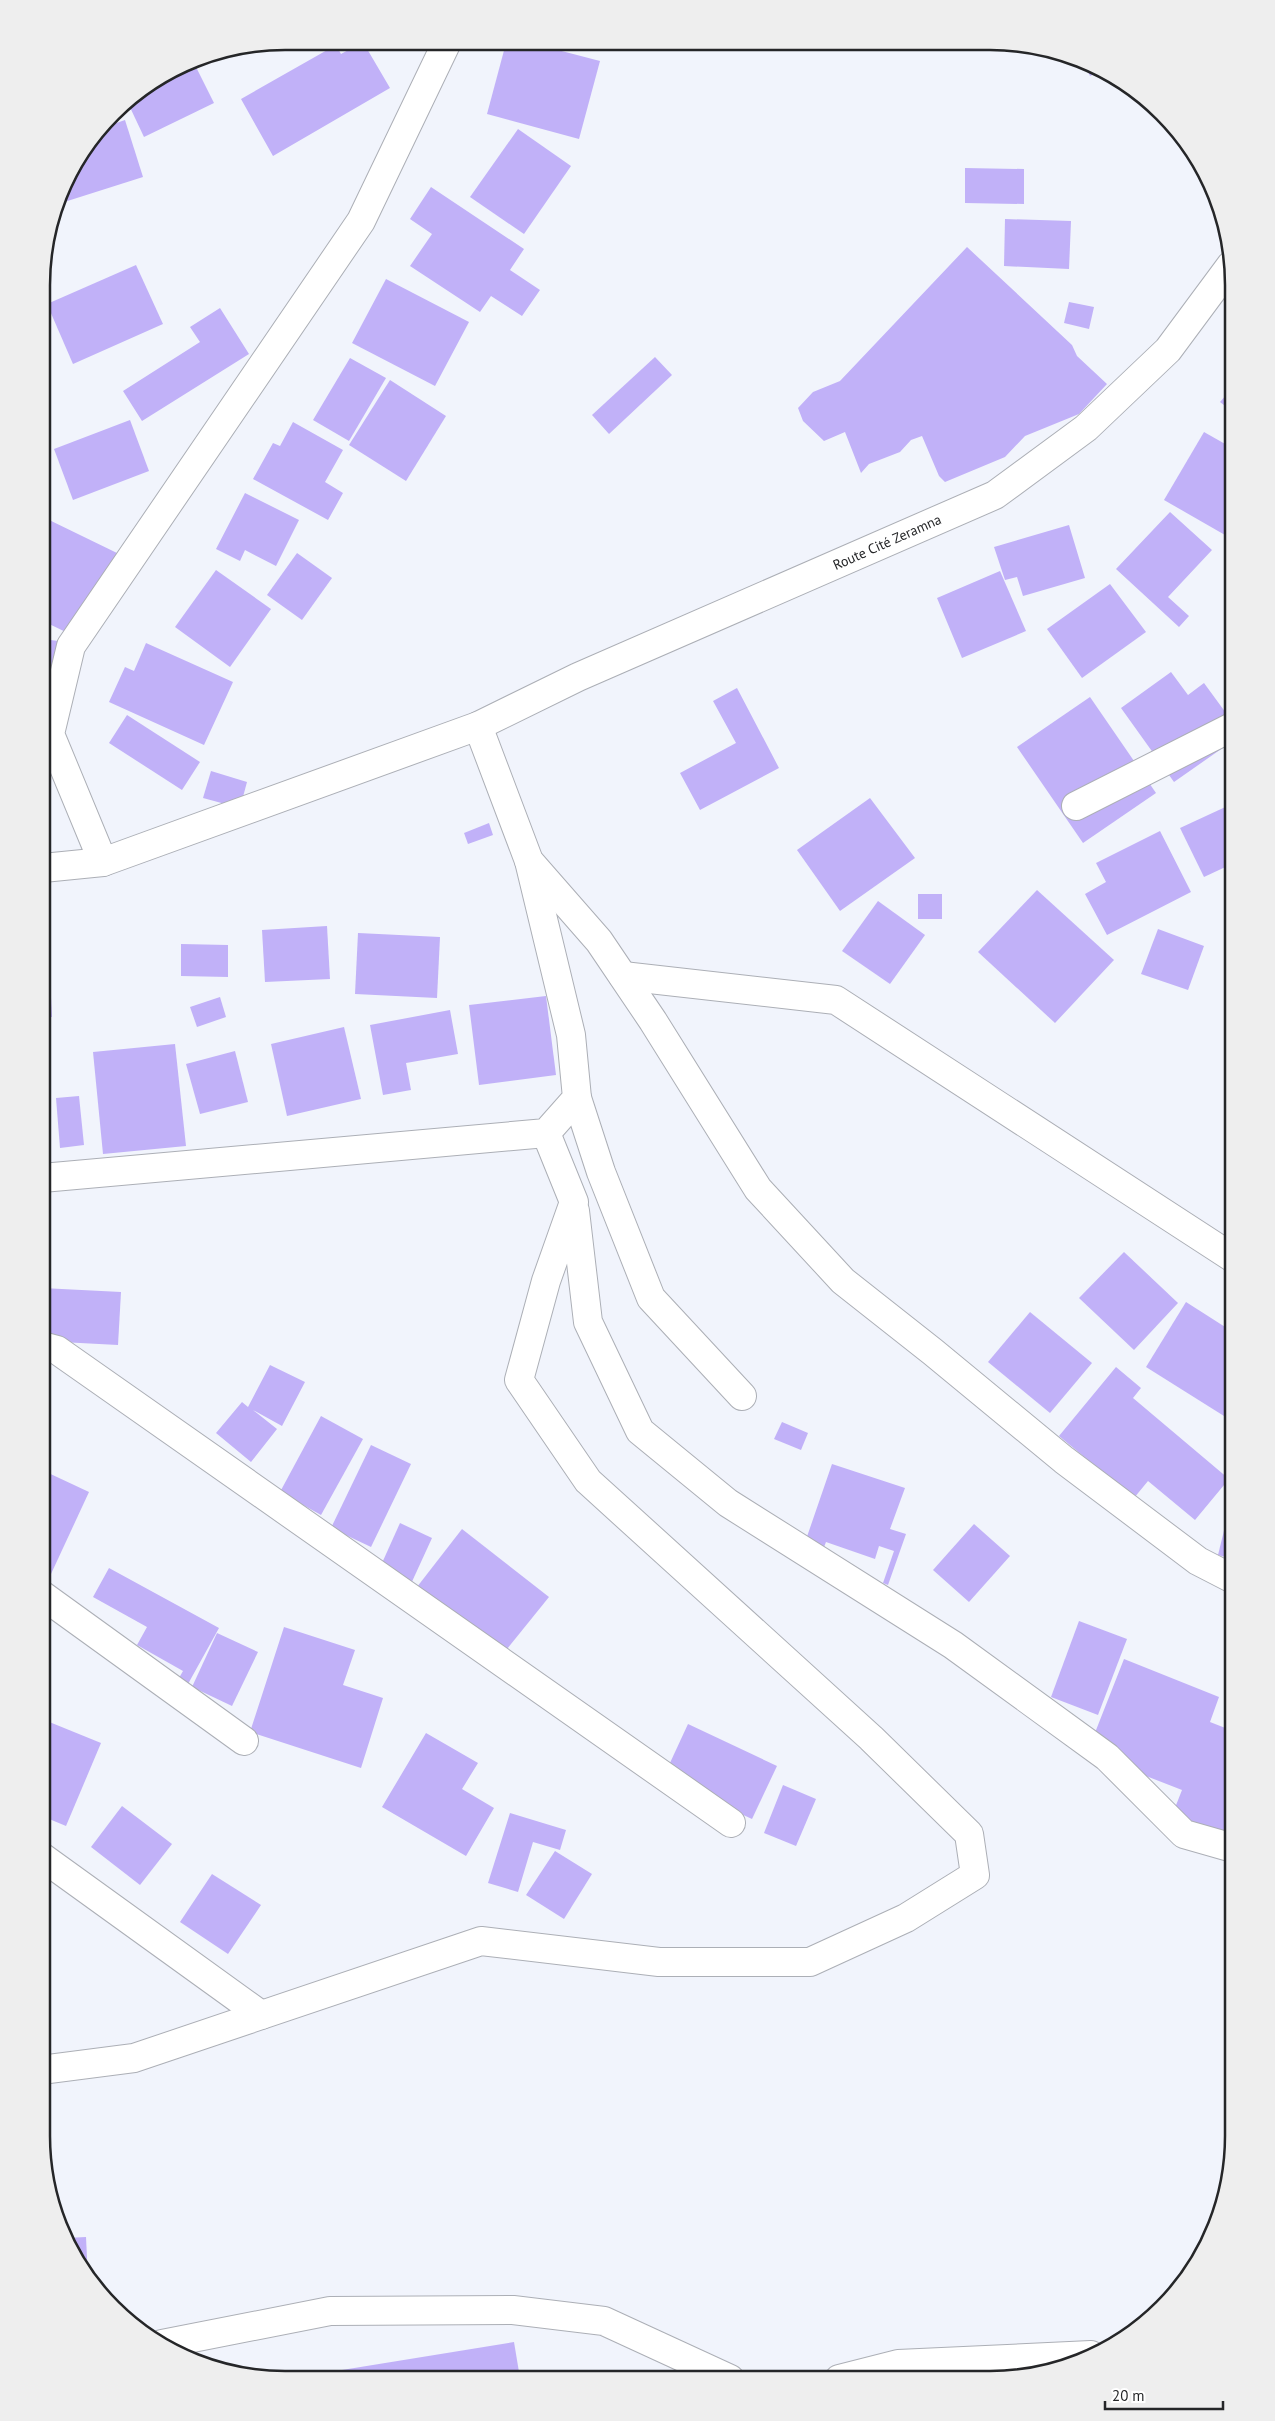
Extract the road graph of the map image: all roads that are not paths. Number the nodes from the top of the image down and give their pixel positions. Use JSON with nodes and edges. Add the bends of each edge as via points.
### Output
{"nodes":[{"id":1,"x":443,"y":50,"type":"edge"},
{"id":2,"x":1224,"y":273,"type":"edge"},
{"id":3,"x":478,"y":726,"type":"junction"},
{"id":4,"x":1225,"y":731,"type":"edge"},
{"id":5,"x":50,"y":734,"type":"edge"},
{"id":6,"x":50,"y":734,"type":"edge"},
{"id":7,"x":1076,"y":806,"type":"dead end"},
{"id":8,"x":529,"y":861,"type":"junction"},
{"id":9,"x":103,"y":862,"type":"junction"},
{"id":10,"x":50,"y":867,"type":"edge"},
{"id":11,"x":623,"y":976,"type":"junction"},
{"id":12,"x":576,"y":1098,"type":"junction"},
{"id":13,"x":546,"y":1133,"type":"junction"},
{"id":14,"x":50,"y":1177,"type":"edge"},
{"id":15,"x":574,"y":1202,"type":"junction"},
{"id":16,"x":1225,"y":1252,"type":"edge"},
{"id":17,"x":50,"y":1348,"type":"edge"},
{"id":18,"x":742,"y":1396,"type":"dead end"},
{"id":19,"x":1225,"y":1575,"type":"edge"},
{"id":20,"x":50,"y":1601,"type":"edge"},
{"id":21,"x":244,"y":1741,"type":"dead end"},
{"id":22,"x":731,"y":1823,"type":"dead end"},
{"id":23,"x":1225,"y":1846,"type":"edge"},
{"id":24,"x":50,"y":1863,"type":"edge"},
{"id":25,"x":261,"y":2015,"type":"junction"},
{"id":26,"x":50,"y":2069,"type":"edge"},
{"id":27,"x":171,"y":2342,"type":"edge"},
{"id":28,"x":1073,"y":2356,"type":"edge"},
{"id":29,"x":713,"y":2371,"type":"edge"},
{"id":30,"x":870,"y":2371,"type":"edge"}],
"edges":[{"from":1,"to":6,"type":"street","via":[[361,221],[70,646]]},
{"from":2,"to":3,"type":"street","name":"Route Cité Zeramna","via":[[1168,350],[1086,428],[995,495],[578,677]]},
{"from":3,"to":8,"type":"street"},
{"from":3,"to":9,"type":"street","name":"Route Cité Zeramna"},
{"from":4,"to":7,"type":"street"},
{"from":5,"to":9,"type":"street"},
{"from":8,"to":11,"type":"street","via":[[599,941]]},
{"from":8,"to":12,"type":"street","via":[[571,1035]]},
{"from":9,"to":10,"type":"street","name":"Route Cité Zeramna"},
{"from":11,"to":16,"type":"street","via":[[836,1000]]},
{"from":11,"to":19,"type":"street","via":[[758,1189],[843,1281],[1064,1460],[1198,1560]]},
{"from":12,"to":13,"type":"street"},
{"from":12,"to":18,"type":"street","via":[[601,1172],[651,1298]]},
{"from":13,"to":14,"type":"street"},
{"from":13,"to":15,"type":"street"},
{"from":15,"to":23,"type":"street","via":[[588,1322],[640,1432],[728,1503],[953,1645],[1107,1757],[1184,1834]]},
{"from":15,"to":25,"type":"street","via":[[546,1281],[519,1380],[588,1481],[871,1738],[969,1834],[975,1875],[906,1918],[810,1962],[659,1962],[481,1940]]},
{"from":17,"to":22,"type":"street"},
{"from":20,"to":21,"type":"street"},
{"from":24,"to":25,"type":"street"},
{"from":25,"to":26,"type":"street","via":[[134,2058]]},
{"from":27,"to":29,"type":"street","via":[[330,2311],[513,2310],[604,2321]]},
{"from":28,"to":30,"type":"street","via":[[898,2364]]}]}
